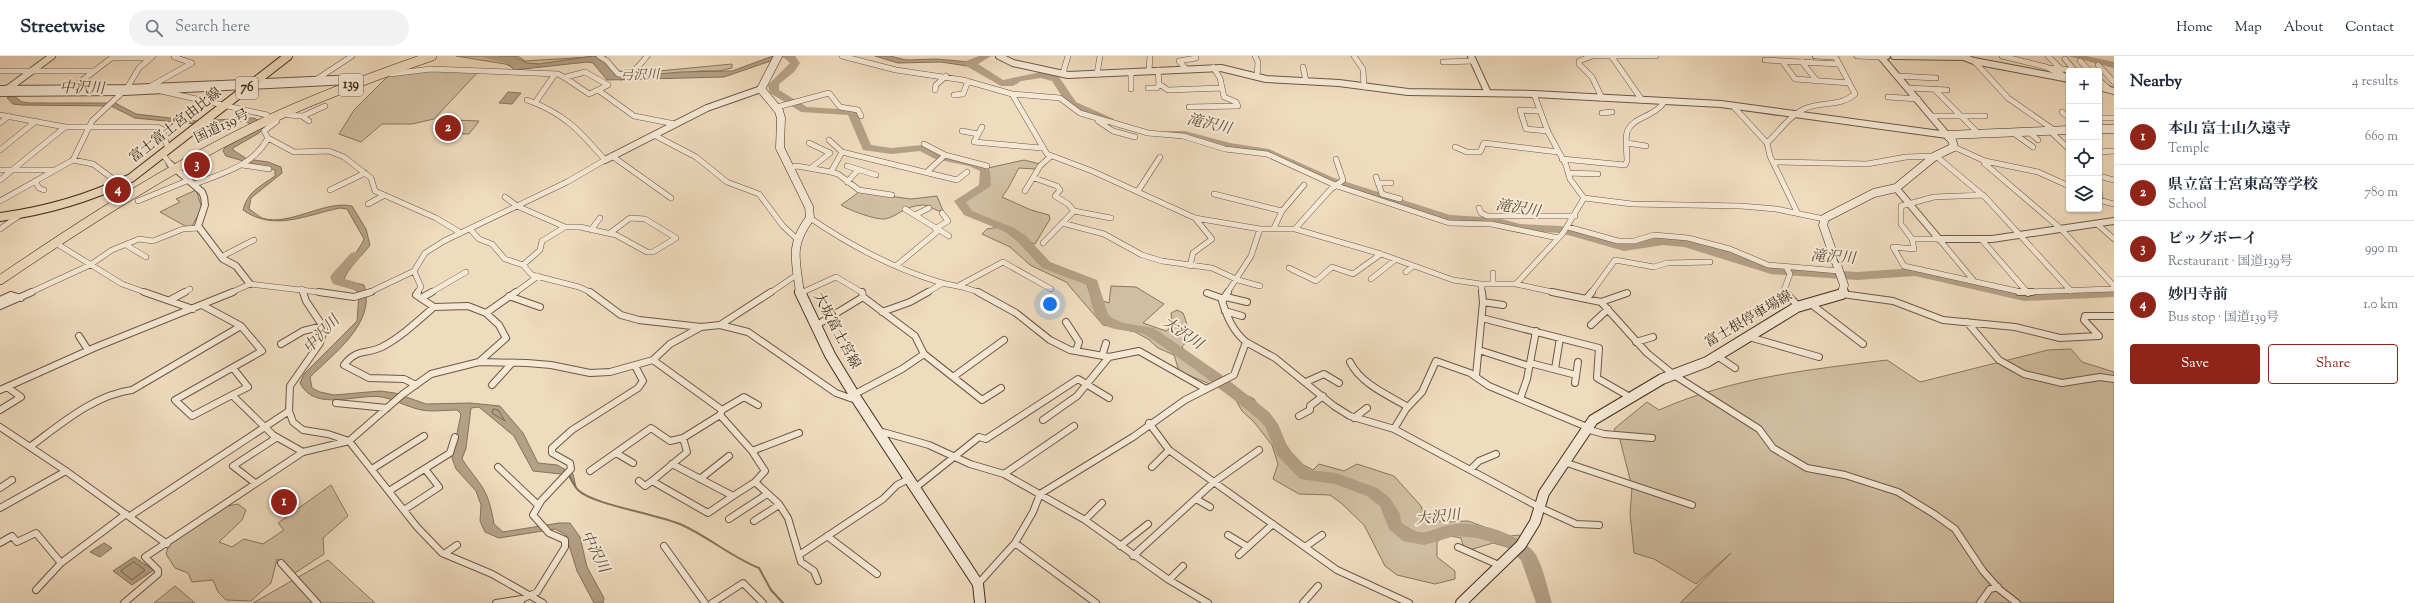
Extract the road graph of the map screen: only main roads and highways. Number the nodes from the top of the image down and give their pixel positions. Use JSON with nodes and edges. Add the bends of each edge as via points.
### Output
{"nodes":[{"id":1,"x":288,"y":56,"type":"edge"},
{"id":2,"x":420,"y":56,"type":"edge"},
{"id":3,"x":432,"y":56,"type":"edge"},
{"id":4,"x":777,"y":58,"type":"edge"},
{"id":5,"x":354,"y":81,"type":"junction"},
{"id":6,"x":267,"y":117,"type":"junction"},
{"id":7,"x":2114,"y":127,"type":"edge"},
{"id":8,"x":2102,"y":129,"type":"edge"},
{"id":9,"x":2066,"y":130,"type":"edge"},
{"id":10,"x":171,"y":166,"type":"junction"},
{"id":11,"x":0,"y":217,"type":"edge"},
{"id":12,"x":0,"y":273,"type":"edge"},
{"id":13,"x":0,"y":280,"type":"edge"},
{"id":14,"x":980,"y":603,"type":"edge"},
{"id":15,"x":1461,"y":603,"type":"edge"}],
"edges":[{"from":1,"to":11,"type":"main road","name":"富士富士宮由比線","number":"76","via":[[120,184],[51,207]]},
{"from":2,"to":5,"type":"highway","name":"国道139号","number":"139"},
{"from":3,"to":5,"type":"highway","name":"国道139号","number":"139"},
{"from":4,"to":14,"type":"main road","name":"大坂富士宮線","via":[[761,89],[777,107],[781,118],[780,148],[809,207],[810,218],[797,239],[794,253],[800,294],[824,344],[856,398],[978,584]]},
{"from":5,"to":6,"type":"highway","name":"国道139号","number":"139"},
{"from":5,"to":6,"type":"highway","name":"国道139号","number":"139","via":[[287,114]]},
{"from":6,"to":10,"type":"highway","name":"国道139号","number":"139"},
{"from":7,"to":8,"type":"main road"},
{"from":9,"to":15,"type":"main road","name":"富士根停車場線","via":[[1947,134],[1954,147],[1936,156],[1896,188],[1869,195],[1824,219],[1822,225],[1844,285],[1842,294],[1799,307],[1717,356],[1674,375],[1601,414],[1587,428],[1544,493],[1535,522],[1521,544]]},
{"from":10,"to":12,"type":"highway","name":"国道139号","number":"139","via":[[76,221]]},
{"from":10,"to":13,"type":"highway","name":"国道139号","number":"139"}]}
